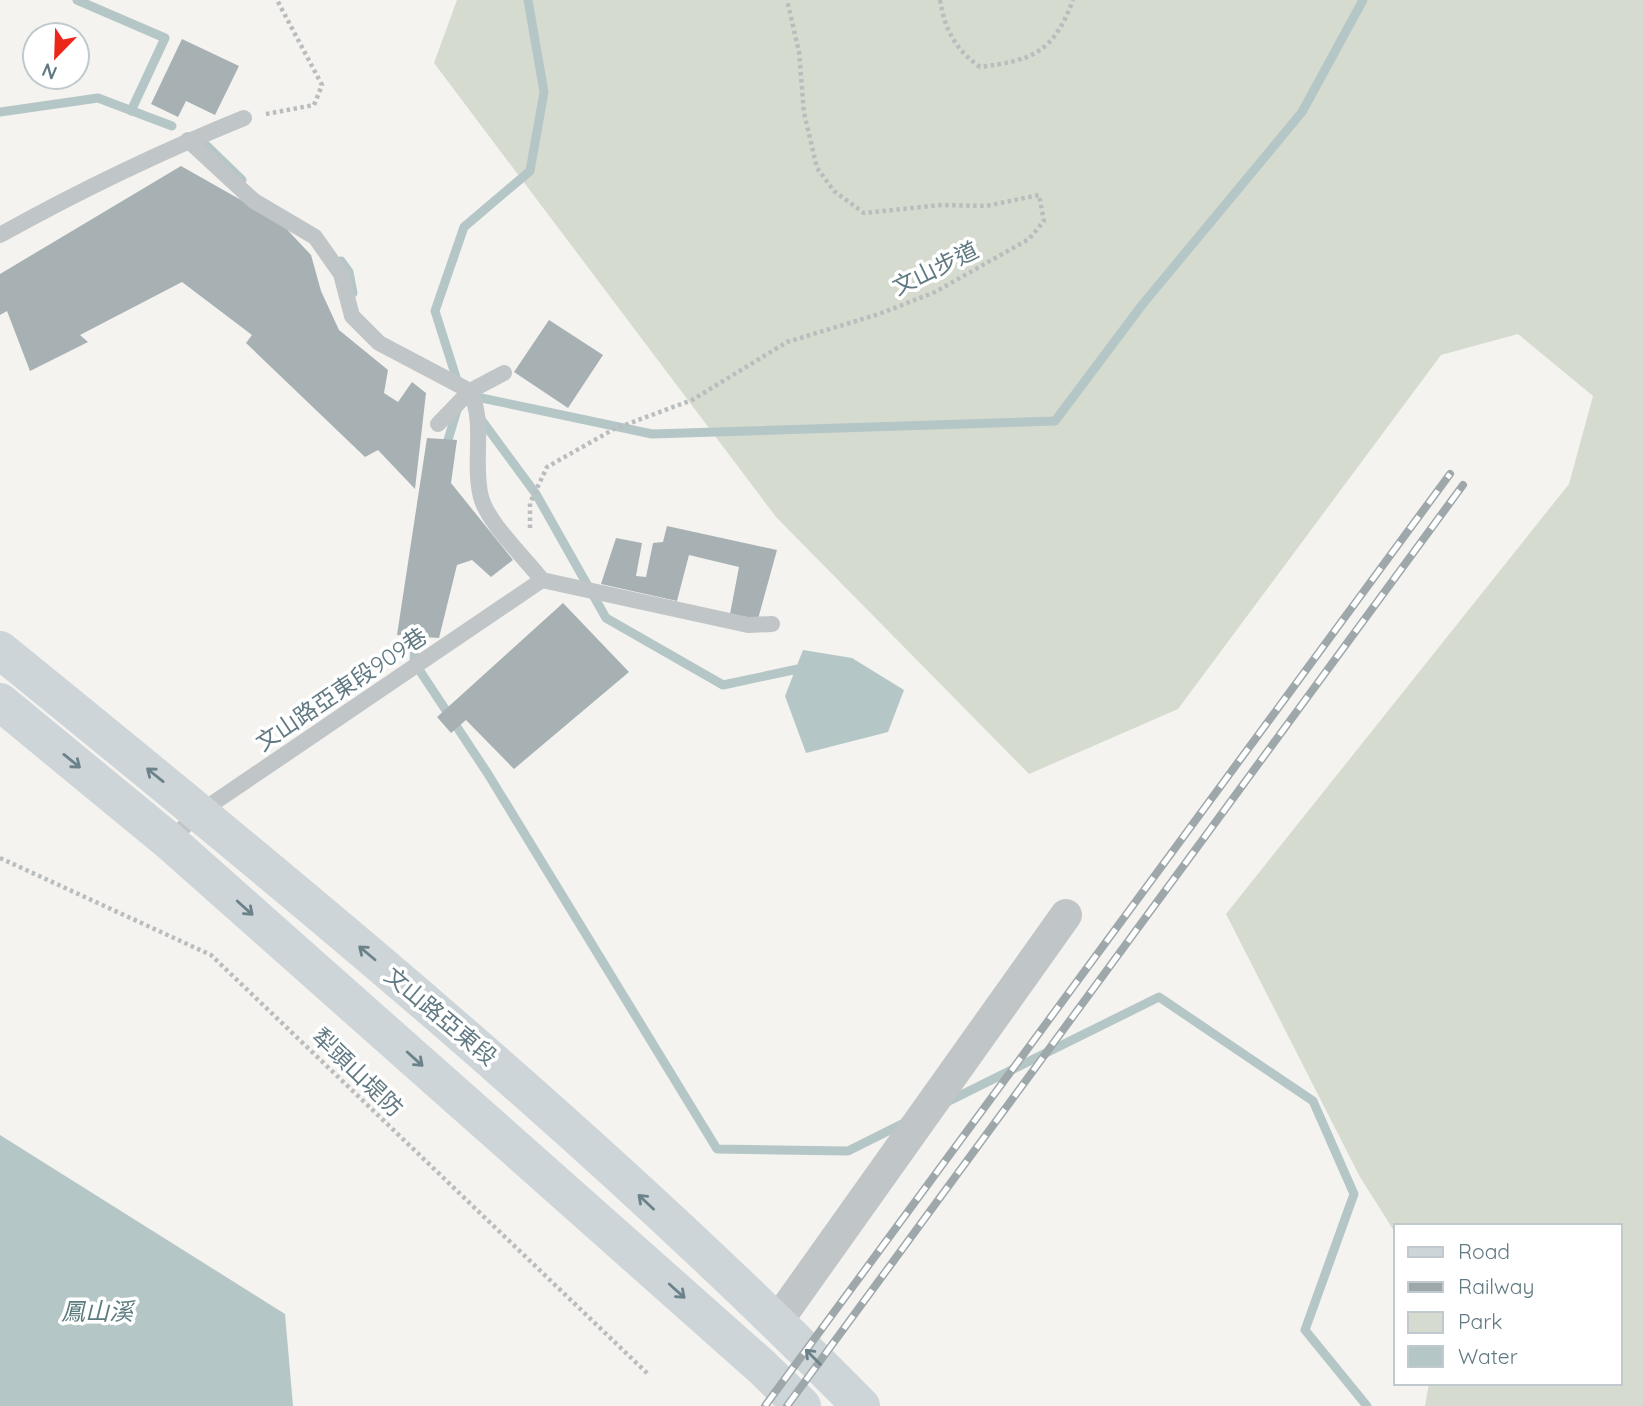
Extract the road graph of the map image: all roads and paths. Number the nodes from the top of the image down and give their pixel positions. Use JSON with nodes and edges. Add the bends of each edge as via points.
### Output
{"nodes":[{"id":1,"x":276,"y":0,"type":"edge"},
{"id":2,"x":787,"y":0,"type":"edge"},
{"id":3,"x":940,"y":0,"type":"edge"},
{"id":4,"x":1073,"y":0,"type":"edge"},
{"id":5,"x":244,"y":118,"type":"joint"},
{"id":6,"x":188,"y":140,"type":"junction"},
{"id":7,"x":0,"y":235,"type":"edge"},
{"id":8,"x":504,"y":373,"type":"dead end"},
{"id":9,"x":470,"y":391,"type":"junction"},
{"id":10,"x":438,"y":424,"type":"dead end"},
{"id":11,"x":534,"y":533,"type":"dead end"},
{"id":12,"x":542,"y":580,"type":"junction"},
{"id":13,"x":772,"y":624,"type":"dead end"},
{"id":14,"x":0,"y":650,"type":"edge"},
{"id":15,"x":0,"y":702,"type":"edge"},
{"id":16,"x":15,"y":721,"type":"edge"},
{"id":17,"x":200,"y":812,"type":"junction"},
{"id":18,"x":169,"y":841,"type":"junction"},
{"id":19,"x":0,"y":858,"type":"edge"},
{"id":20,"x":1066,"y":915,"type":"dead end"},
{"id":21,"x":776,"y":1323,"type":"junction"},
{"id":22,"x":649,"y":1375,"type":"dead end"},
{"id":23,"x":802,"y":1406,"type":"edge"},
{"id":24,"x":861,"y":1406,"type":"edge"}],
"edges":[{"from":1,"to":5,"type":"path","via":[[322,85],[314,105]]},
{"from":2,"to":11,"type":"path","name":"文山步道","via":[[817,168],[834,191],[864,213],[941,205],[986,206],[1040,195],[1044,221],[1029,239],[935,292],[787,342],[692,400],[614,429],[547,467],[530,503],[528,524]]},
{"from":3,"to":4,"type":"path","via":[[944,26],[961,53],[979,67],[1040,53],[1065,21]]},
{"from":5,"to":6,"type":"lane"},
{"from":6,"to":7,"type":"lane"},
{"from":6,"to":9,"type":"lane","via":[[254,201],[315,237],[341,274],[352,316],[379,343]]},
{"from":8,"to":9,"type":"lane"},
{"from":9,"to":10,"type":"lane"},
{"from":9,"to":12,"type":"lane","via":[[477,406],[481,499]]},
{"from":12,"to":13,"type":"lane","via":[[736,622]]},
{"from":12,"to":17,"type":"lane","name":"文山路亞東段909巷"},
{"from":17,"to":14,"type":"main road","name":"文山路亞東段","one_way":true},
{"from":15,"to":16,"type":"main road","name":"文山路亞東段"},
{"from":16,"to":18,"type":"main road","name":"文山路亞東段","one_way":true},
{"from":17,"to":18,"type":"lane","name":"文山路亞東段909巷"},
{"from":21,"to":17,"type":"main road","name":"文山路亞東段","one_way":true,"via":[[495,1062]]},
{"from":18,"to":23,"type":"main road","name":"文山路亞東段","one_way":true},
{"from":19,"to":22,"type":"path","name":"犁頭山堤防","via":[[211,955]]},
{"from":20,"to":21,"type":"street"},
{"from":24,"to":21,"type":"main road","name":"文山路亞東段","one_way":true}]}
